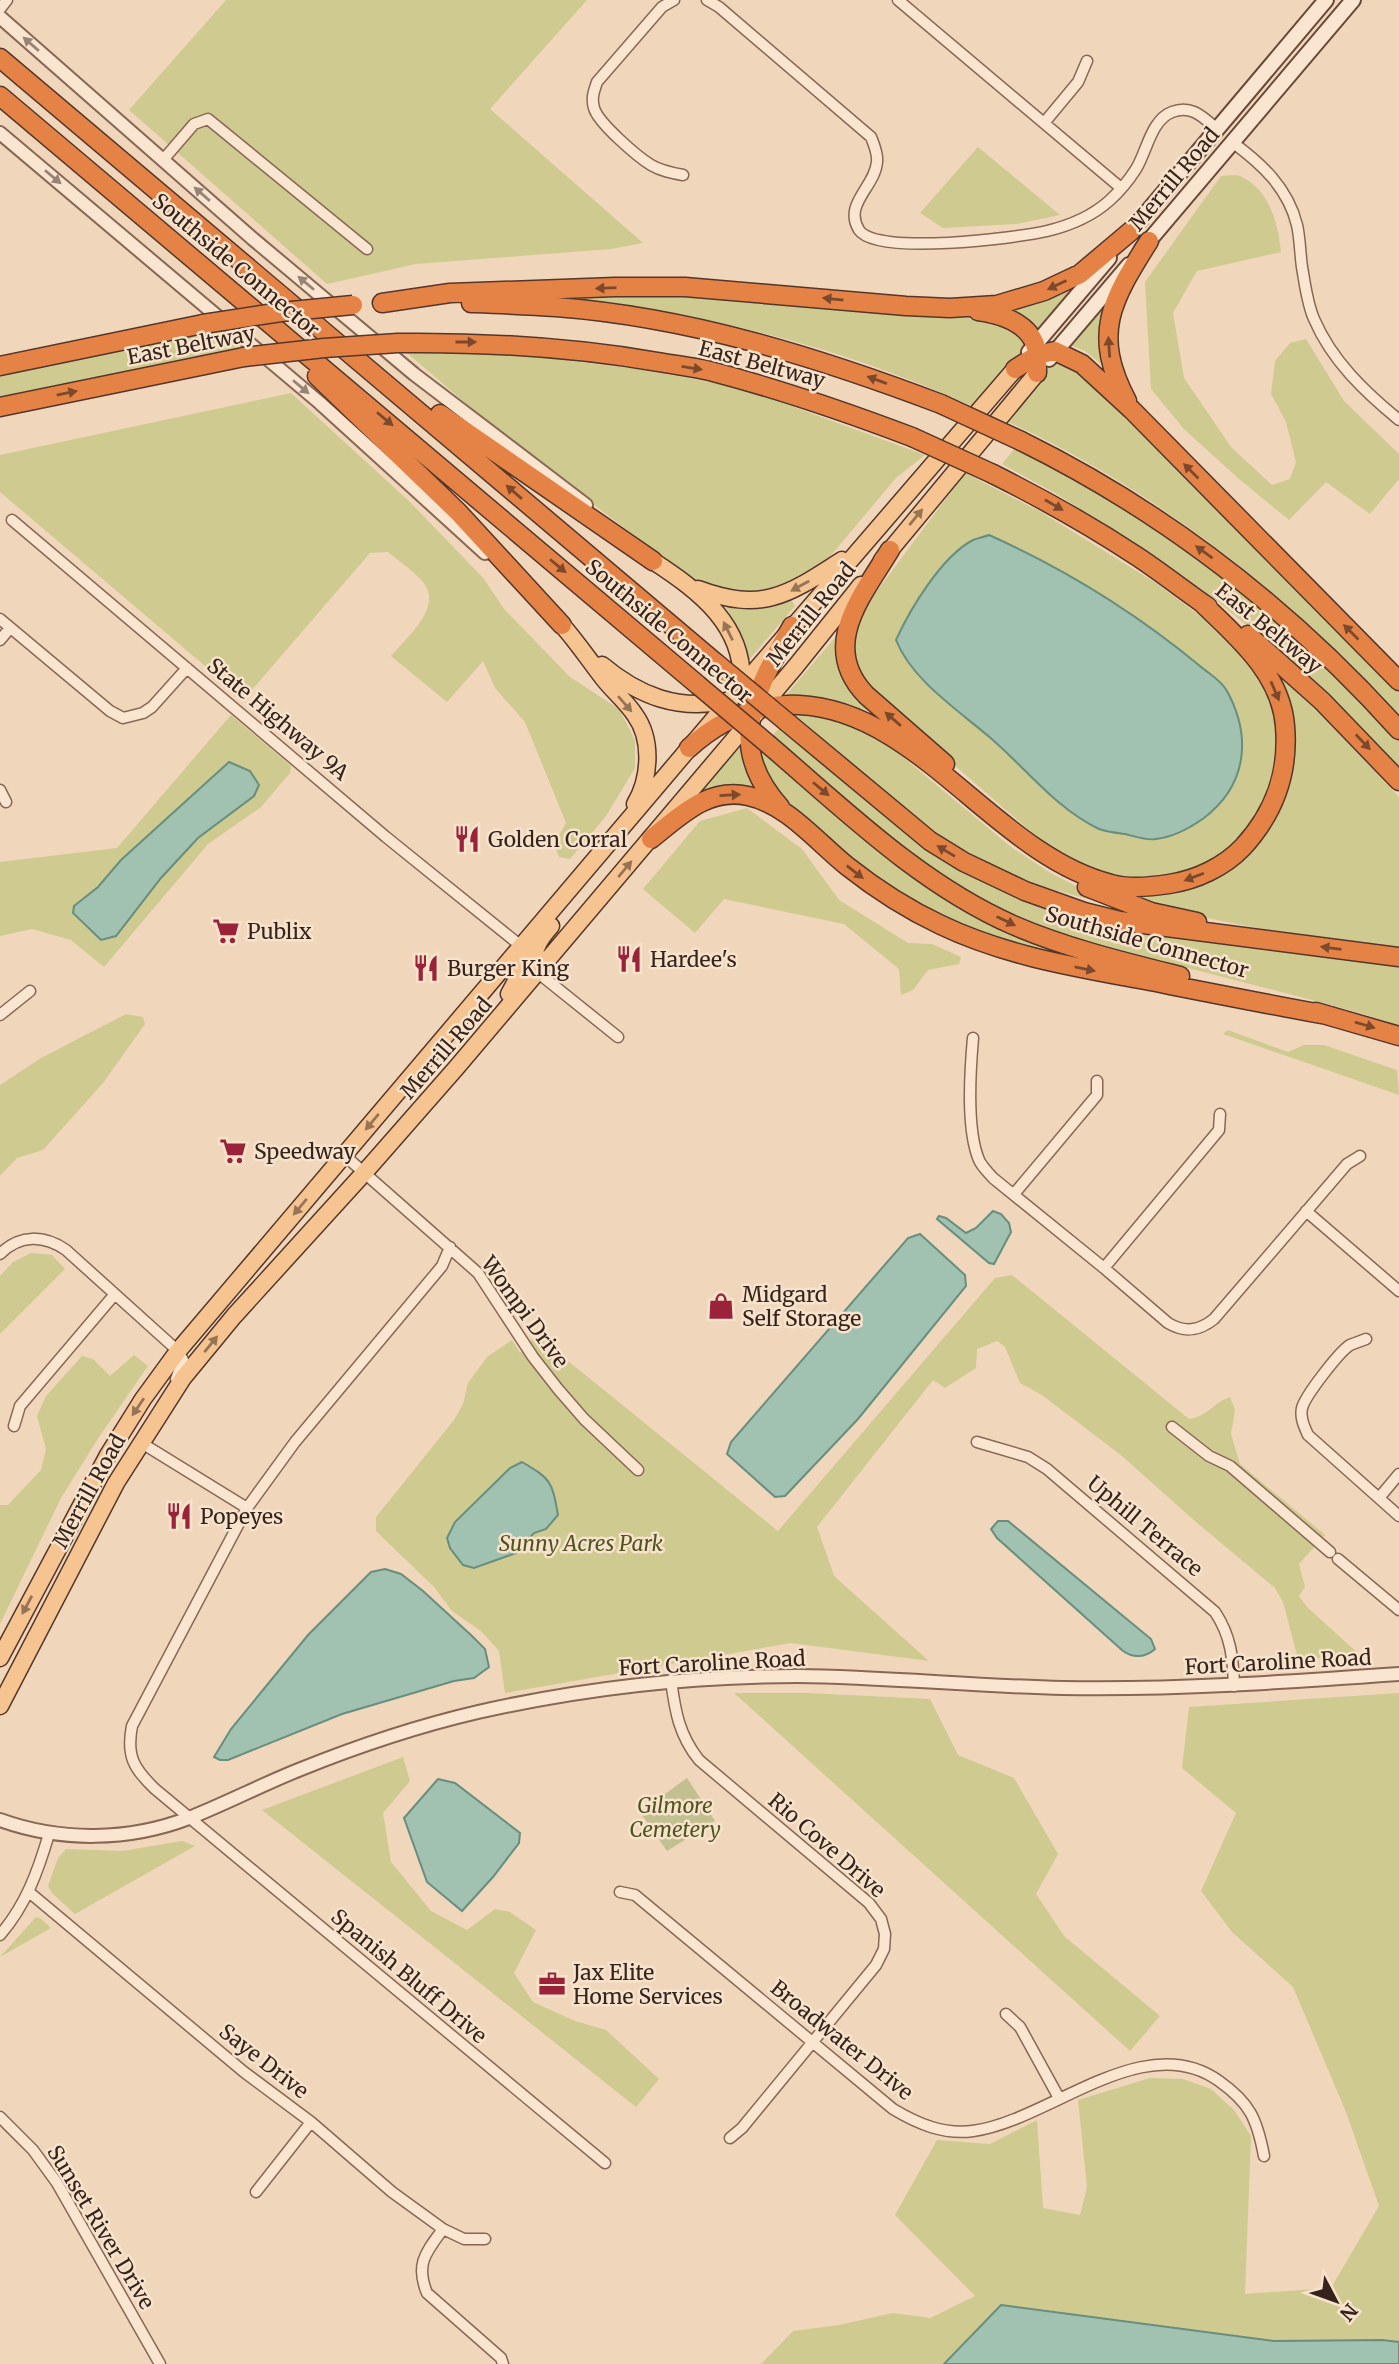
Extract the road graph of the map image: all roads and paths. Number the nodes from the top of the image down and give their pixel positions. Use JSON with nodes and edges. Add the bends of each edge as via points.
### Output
{"nodes":[{"id":1,"x":8,"y":0,"type":"edge"},
{"id":2,"x":674,"y":0,"type":"edge"},
{"id":3,"x":707,"y":0,"type":"edge"},
{"id":4,"x":898,"y":0,"type":"edge"},
{"id":5,"x":1326,"y":0,"type":"edge"},
{"id":6,"x":1342,"y":0,"type":"edge"},
{"id":7,"x":1353,"y":0,"type":"edge"},
{"id":8,"x":0,"y":9,"type":"edge"},
{"id":9,"x":0,"y":17,"type":"edge"},
{"id":10,"x":1312,"y":48,"type":"junction"},
{"id":11,"x":1280,"y":53,"type":"junction"},
{"id":12,"x":0,"y":58,"type":"edge"},
{"id":13,"x":1087,"y":61,"type":"dead end"},
{"id":14,"x":0,"y":96,"type":"edge"},
{"id":15,"x":1044,"y":123,"type":"junction"},
{"id":16,"x":1218,"y":131,"type":"junction"},
{"id":17,"x":0,"y":133,"type":"edge"},
{"id":18,"x":1232,"y":142,"type":"junction"},
{"id":19,"x":163,"y":160,"type":"junction"},
{"id":20,"x":683,"y":175,"type":"dead end"},
{"id":21,"x":1121,"y":188,"type":"junction"},
{"id":22,"x":1131,"y":231,"type":"junction"},
{"id":23,"x":1154,"y":235,"type":"junction"},
{"id":24,"x":367,"y":249,"type":"dead end"},
{"id":25,"x":238,"y":296,"type":"junction"},
{"id":26,"x":382,"y":303,"type":"junction"},
{"id":27,"x":950,"y":308,"type":"junction"},
{"id":28,"x":1055,"y":351,"type":"junction"},
{"id":29,"x":1036,"y":357,"type":"junction"},
{"id":30,"x":0,"y":366,"type":"edge"},
{"id":31,"x":1015,"y":369,"type":"joint"},
{"id":32,"x":395,"y":389,"type":"junction"},
{"id":33,"x":0,"y":407,"type":"edge"},
{"id":34,"x":1132,"y":410,"type":"junction"},
{"id":35,"x":1399,"y":420,"type":"edge"},
{"id":36,"x":12,"y":520,"type":"dead end"},
{"id":37,"x":890,"y":550,"type":"junction"},
{"id":38,"x":858,"y":551,"type":"junction"},
{"id":39,"x":653,"y":561,"type":"junction"},
{"id":40,"x":692,"y":587,"type":"junction"},
{"id":41,"x":1201,"y":602,"type":"junction"},
{"id":42,"x":0,"y":619,"type":"edge"},
{"id":43,"x":562,"y":625,"type":"junction"},
{"id":44,"x":792,"y":626,"type":"joint"},
{"id":45,"x":10,"y":628,"type":"junction"},
{"id":46,"x":0,"y":640,"type":"edge"},
{"id":47,"x":584,"y":650,"type":"junction"},
{"id":48,"x":187,"y":668,"type":"junction"},
{"id":49,"x":1399,"y":681,"type":"edge"},
{"id":50,"x":745,"y":704,"type":"junction"},
{"id":51,"x":869,"y":723,"type":"junction"},
{"id":52,"x":1399,"y":730,"type":"edge"},
{"id":53,"x":689,"y":748,"type":"junction"},
{"id":54,"x":1399,"y":781,"type":"edge"},
{"id":55,"x":0,"y":790,"type":"edge"},
{"id":56,"x":6,"y":802,"type":"dead end"},
{"id":57,"x":784,"y":813,"type":"junction"},
{"id":58,"x":619,"y":830,"type":"junction"},
{"id":59,"x":651,"y":839,"type":"junction"},
{"id":60,"x":1056,"y":860,"type":"junction"},
{"id":61,"x":1243,"y":937,"type":"junction"},
{"id":62,"x":521,"y":946,"type":"junction"},
{"id":63,"x":1399,"y":957,"type":"edge"},
{"id":64,"x":537,"y":972,"type":"junction"},
{"id":65,"x":30,"y":991,"type":"dead end"},
{"id":66,"x":0,"y":1015,"type":"edge"},
{"id":67,"x":1327,"y":1015,"type":"junction"},
{"id":68,"x":1399,"y":1036,"type":"edge"},
{"id":69,"x":618,"y":1037,"type":"dead end"},
{"id":70,"x":972,"y":1038,"type":"dead end"},
{"id":71,"x":457,"y":1067,"type":"junction"},
{"id":72,"x":1097,"y":1081,"type":"dead end"},
{"id":73,"x":1220,"y":1114,"type":"dead end"},
{"id":74,"x":344,"y":1155,"type":"junction"},
{"id":75,"x":1360,"y":1156,"type":"dead end"},
{"id":76,"x":365,"y":1173,"type":"junction"},
{"id":77,"x":1014,"y":1194,"type":"junction"},
{"id":78,"x":1306,"y":1211,"type":"junction"},
{"id":79,"x":450,"y":1247,"type":"junction"},
{"id":80,"x":0,"y":1254,"type":"edge"},
{"id":81,"x":1104,"y":1268,"type":"junction"},
{"id":82,"x":1399,"y":1291,"type":"edge"},
{"id":83,"x":115,"y":1294,"type":"junction"},
{"id":84,"x":1366,"y":1339,"type":"dead end"},
{"id":85,"x":178,"y":1352,"type":"junction"},
{"id":86,"x":157,"y":1417,"type":"junction"},
{"id":87,"x":14,"y":1426,"type":"dead end"},
{"id":88,"x":1172,"y":1427,"type":"dead end"},
{"id":89,"x":140,"y":1442,"type":"junction"},
{"id":90,"x":977,"y":1442,"type":"dead end"},
{"id":91,"x":638,"y":1470,"type":"dead end"},
{"id":92,"x":1399,"y":1474,"type":"edge"},
{"id":93,"x":1379,"y":1498,"type":"junction"},
{"id":94,"x":247,"y":1508,"type":"junction"},
{"id":95,"x":1399,"y":1516,"type":"edge"},
{"id":96,"x":1399,"y":1610,"type":"edge"},
{"id":97,"x":0,"y":1658,"type":"edge"},
{"id":98,"x":1399,"y":1674,"type":"edge"},
{"id":99,"x":671,"y":1681,"type":"junction"},
{"id":100,"x":1234,"y":1686,"type":"junction"},
{"id":101,"x":0,"y":1706,"type":"edge"},
{"id":102,"x":190,"y":1818,"type":"junction"},
{"id":103,"x":0,"y":1820,"type":"edge"},
{"id":104,"x":49,"y":1834,"type":"junction"},
{"id":105,"x":29,"y":1892,"type":"junction"},
{"id":106,"x":620,"y":1892,"type":"dead end"},
{"id":107,"x":0,"y":1935,"type":"edge"},
{"id":108,"x":1006,"y":2014,"type":"dead end"},
{"id":109,"x":814,"y":2042,"type":"junction"},
{"id":110,"x":1059,"y":2098,"type":"junction"},
{"id":111,"x":0,"y":2117,"type":"edge"},
{"id":112,"x":311,"y":2122,"type":"junction"},
{"id":113,"x":730,"y":2137,"type":"dead end"},
{"id":114,"x":1264,"y":2156,"type":"dead end"},
{"id":115,"x":605,"y":2163,"type":"dead end"},
{"id":116,"x":256,"y":2192,"type":"dead end"},
{"id":117,"x":443,"y":2228,"type":"junction"},
{"id":118,"x":485,"y":2239,"type":"dead end"},
{"id":119,"x":160,"y":2364,"type":"edge"},
{"id":120,"x":503,"y":2364,"type":"edge"}],
"edges":[{"from":1,"to":8,"type":"street"},
{"from":2,"to":20,"type":"street","via":[[662,7],[597,82],[592,97],[594,111],[604,125],[652,166]]},
{"from":3,"to":21,"type":"street","via":[[871,137],[877,164],[854,209],[855,222],[861,233],[880,242],[980,241],[1048,231],[1086,217]]},
{"from":4,"to":15,"type":"street"},
{"from":5,"to":11,"type":"main road","name":"Merrill Road"},
{"from":6,"to":10,"type":"main road","via":[[1314,34]]},
{"from":7,"to":10,"type":"main road","name":"Merrill Road"},
{"from":19,"to":9,"type":"street","name":"Southside Connector","one_way":true},
{"from":10,"to":18,"type":"main road","name":"Merrill Road"},
{"from":11,"to":16,"type":"main road","name":"Merrill Road"},
{"from":11,"to":18,"type":"main road","via":[[1271,80],[1231,127]]},
{"from":12,"to":32,"type":"highway","name":"Southside Connector"},
{"from":13,"to":15,"type":"street","via":[[1078,82]]},
{"from":14,"to":25,"type":"highway","name":"Southside Connector"},
{"from":15,"to":21,"type":"street"},
{"from":16,"to":21,"type":"street","via":[[1185,108],[1170,113],[1158,122]]},
{"from":16,"to":22,"type":"main road","name":"Merrill Road"},
{"from":16,"to":23,"type":"main road","via":[[1218,145],[1160,217]]},
{"from":17,"to":43,"type":"street","one_way":true,"via":[[376,453]]},
{"from":18,"to":23,"type":"main road","name":"Merrill Road"},
{"from":18,"to":35,"type":"street","via":[[1259,162],[1286,196],[1297,224],[1306,293],[1325,339],[1362,388]]},
{"from":19,"to":24,"type":"street","via":[[194,124],[204,119],[214,122]]},
{"from":39,"to":19,"type":"street","name":"Southside Connector","one_way":true,"via":[[414,374]]},
{"from":22,"to":27,"type":"highway","one_way":true,"via":[[1080,274],[1044,291],[997,305]]},
{"from":22,"to":29,"type":"main road","name":"Merrill Road"},
{"from":23,"to":28,"type":"main road","name":"Merrill Road"},
{"from":34,"to":23,"type":"highway","one_way":true,"via":[[1110,364],[1107,339],[1115,299]]},
{"from":25,"to":43,"type":"highway","via":[[458,512]]},
{"from":25,"to":67,"type":"highway","name":"Southside Connector","one_way":true,"bridge":true,"via":[[911,864],[949,890],[1010,924],[1068,946]]},
{"from":27,"to":26,"type":"highway","one_way":true,"via":[[685,287],[450,293]]},
{"from":26,"to":30,"type":"highway","name":"East Beltway","bridge":true,"via":[[202,324]]},
{"from":52,"to":26,"type":"highway","name":"East Beltway","one_way":true,"bridge":true,"via":[[1318,648],[1207,554],[1119,496],[1021,441],[941,404],[809,357],[662,322],[557,307]]},
{"from":27,"to":29,"type":"highway","via":[[1008,318],[1025,330]]},
{"from":28,"to":29,"type":"highway"},
{"from":28,"to":34,"type":"highway","via":[[1083,364]]},
{"from":29,"to":31,"type":"highway"},
{"from":37,"to":29,"type":"main road","name":"Merrill Road","one_way":true},
{"from":31,"to":38,"type":"main road","name":"Merrill Road"},
{"from":32,"to":39,"type":"highway","via":[[426,405]]},
{"from":61,"to":32,"type":"highway","name":"Southside Connector","one_way":true,"bridge":true,"via":[[1120,921],[1073,908],[998,880],[930,841]]},
{"from":33,"to":41,"type":"highway","name":"East Beltway","one_way":true,"bridge":true,"via":[[244,357],[324,348],[476,342],[604,352],[708,370],[835,408],[912,437],[1050,502]]},
{"from":49,"to":34,"type":"highway","one_way":true},
{"from":36,"to":48,"type":"street","name":"State Highway 9A"},
{"from":37,"to":50,"type":"main road","name":"Merrill Road","via":[[796,666]]},
{"from":60,"to":37,"type":"highway","one_way":true,"via":[[866,695],[851,676],[844,650],[850,617]]},
{"from":38,"to":40,"type":"main road","one_way":true,"via":[[794,591],[772,597],[727,598]]},
{"from":38,"to":44,"type":"main road","name":"Merrill Road"},
{"from":39,"to":40,"type":"main road"},
{"from":50,"to":40,"type":"main road","one_way":true,"via":[[731,637],[711,604]]},
{"from":41,"to":54,"type":"highway","name":"East Beltway","one_way":true,"via":[[1293,674]]},
{"from":41,"to":60,"type":"highway","one_way":true,"via":[[1245,645],[1276,691],[1285,722],[1284,765],[1266,818],[1221,865],[1178,883],[1113,885]]},
{"from":42,"to":45,"type":"street"},
{"from":43,"to":47,"type":"main road"},
{"from":44,"to":50,"type":"highway"},
{"from":45,"to":46,"type":"street"},
{"from":45,"to":48,"type":"street","via":[[123,718],[152,707]]},
{"from":47,"to":50,"type":"main road","via":[[632,688],[652,696],[675,702]]},
{"from":47,"to":58,"type":"main road","one_way":true,"via":[[635,715],[647,750],[642,793]]},
{"from":48,"to":62,"type":"street","name":"State Highway 9A"},
{"from":50,"to":51,"type":"highway","via":[[818,706]]},
{"from":50,"to":53,"type":"highway"},
{"from":50,"to":57,"type":"highway","via":[[756,769],[769,796]]},
{"from":50,"to":59,"type":"main road","name":"Merrill Road","via":[[699,782]]},
{"from":51,"to":60,"type":"highway"},
{"from":51,"to":61,"type":"highway","via":[[1051,868],[1151,912],[1213,925]]},
{"from":53,"to":58,"type":"main road","name":"Merrill Road"},
{"from":53,"to":64,"type":"main road","via":[[666,790],[540,939],[533,959]]},
{"from":55,"to":56,"type":"street"},
{"from":59,"to":57,"type":"highway","one_way":true,"via":[[699,803],[730,793],[752,797]]},
{"from":57,"to":67,"type":"highway","one_way":true,"via":[[874,887],[939,924],[987,944],[1052,963]]},
{"from":58,"to":62,"type":"main road","name":"Merrill Road"},
{"from":64,"to":59,"type":"main road","name":"Merrill Road","one_way":true},
{"from":63,"to":61,"type":"highway","name":"Southside Connector","one_way":true},
{"from":62,"to":71,"type":"main road","via":[[523,968],[516,985]]},
{"from":62,"to":74,"type":"main road","name":"Merrill Road","one_way":true},
{"from":64,"to":69,"type":"street"},
{"from":64,"to":71,"type":"main road","name":"Merrill Road"},
{"from":65,"to":66,"type":"street"},
{"from":67,"to":68,"type":"highway","name":"Southside Connector","one_way":true},
{"from":70,"to":77,"type":"street","via":[[971,1111],[980,1162]]},
{"from":71,"to":76,"type":"main road","name":"Merrill Road"},
{"from":72,"to":77,"type":"street","via":[[1097,1095]]},
{"from":73,"to":81,"type":"street","via":[[1219,1130]]},
{"from":74,"to":76,"type":"street","name":"Wompi Drive"},
{"from":74,"to":85,"type":"main road","name":"Merrill Road","one_way":true},
{"from":75,"to":78,"type":"street","via":[[1347,1164]]},
{"from":76,"to":79,"type":"street","name":"Wompi Drive"},
{"from":86,"to":76,"type":"main road","name":"Merrill Road","one_way":true,"via":[[234,1316]]},
{"from":77,"to":81,"type":"street"},
{"from":78,"to":81,"type":"street","via":[[1214,1319],[1196,1329],[1168,1324]]},
{"from":78,"to":82,"type":"street"},
{"from":79,"to":91,"type":"street","name":"Wompi Drive","via":[[478,1273],[558,1389]]},
{"from":79,"to":94,"type":"street","name":"Spanish Bluff Drive","via":[[442,1266],[295,1442]]},
{"from":80,"to":83,"type":"street","via":[[29,1238],[47,1240],[66,1250]]},
{"from":83,"to":85,"type":"street"},
{"from":83,"to":87,"type":"street","via":[[20,1406]]},
{"from":84,"to":93,"type":"street","via":[[1349,1346],[1308,1395],[1301,1417],[1308,1435]]},
{"from":85,"to":86,"type":"street","via":[[181,1368]]},
{"from":85,"to":97,"type":"main road","name":"Merrill Road","one_way":true,"via":[[102,1465]]},
{"from":86,"to":89,"type":"main road","name":"Merrill Road"},
{"from":88,"to":96,"type":"street","via":[[1230,1466]]},
{"from":89,"to":94,"type":"street"},
{"from":89,"to":101,"type":"main road","name":"Merrill Road"},
{"from":90,"to":100,"type":"street","name":"Uphill Terrace","via":[[1028,1457],[1047,1468],[1215,1612],[1230,1642]]},
{"from":92,"to":93,"type":"street"},
{"from":93,"to":95,"type":"street"},
{"from":94,"to":102,"type":"street","name":"Spanish Bluff Drive","via":[[129,1739],[130,1756],[140,1775]]},
{"from":98,"to":100,"type":"street","name":"Fort Caroline Road"},
{"from":99,"to":100,"type":"street","name":"Fort Caroline Road","via":[[801,1676],[1004,1687]]},
{"from":99,"to":102,"type":"street","name":"Fort Caroline Road","via":[[543,1699],[406,1732],[336,1755]]},
{"from":99,"to":109,"type":"street","name":"Rio Cove Drive","via":[[678,1724],[699,1760],[869,1903],[881,1919],[884,1949],[876,1965]]},
{"from":102,"to":104,"type":"street","name":"Fort Caroline Road","via":[[140,1832]]},
{"from":102,"to":115,"type":"street","name":"Spanish Bluff Drive"},
{"from":103,"to":104,"type":"street","name":"Fort Caroline Road"},
{"from":104,"to":105,"type":"street"},
{"from":105,"to":107,"type":"street"},
{"from":105,"to":112,"type":"street","name":"Saye Drive","via":[[244,2072]]},
{"from":106,"to":109,"type":"street","name":"Broadwater Drive","via":[[635,1895]]},
{"from":108,"to":110,"type":"street","via":[[1020,2027]]},
{"from":109,"to":110,"type":"street","name":"Broadwater Drive","via":[[893,2109],[932,2129],[974,2131]]},
{"from":109,"to":113,"type":"street","name":"Rio Cove Drive","via":[[742,2129]]},
{"from":110,"to":114,"type":"street","name":"Broadwater Drive","via":[[1130,2070],[1181,2066],[1209,2074],[1240,2097],[1259,2127]]},
{"from":111,"to":119,"type":"street","name":"Sunset River Drive","via":[[57,2183]]},
{"from":112,"to":116,"type":"street"},
{"from":112,"to":117,"type":"street","name":"Saye Drive","via":[[392,2192]]},
{"from":117,"to":118,"type":"street","name":"Saye Drive","via":[[464,2239]]},
{"from":117,"to":120,"type":"street","via":[[424,2258],[422,2280],[427,2293]]}]}
